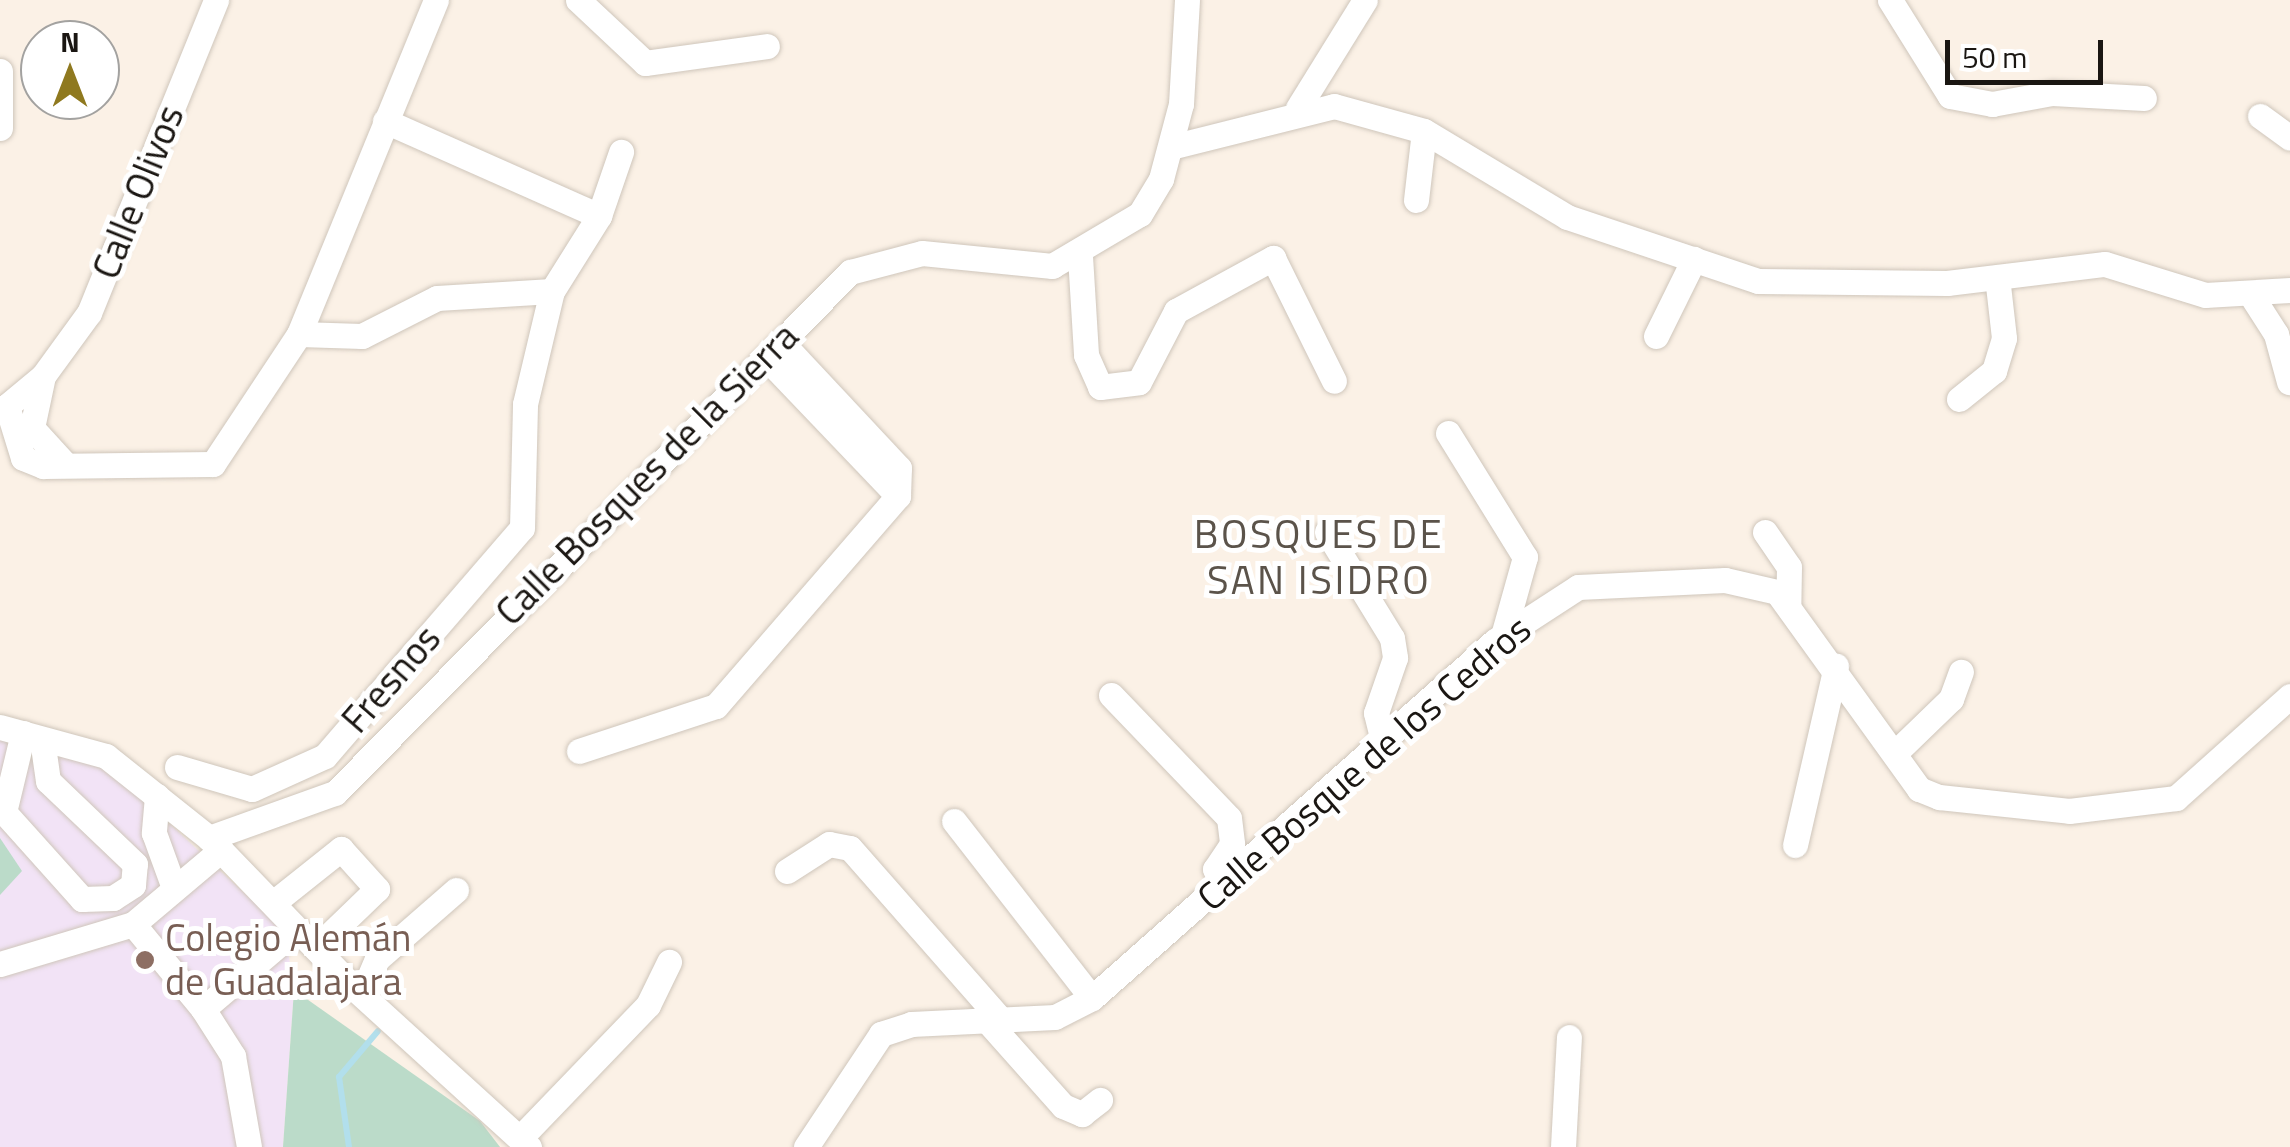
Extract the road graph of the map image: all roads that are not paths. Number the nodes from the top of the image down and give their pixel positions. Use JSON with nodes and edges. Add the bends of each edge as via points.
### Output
{"nodes":[{"id":1,"x":216,"y":0,"type":"edge"},
{"id":2,"x":436,"y":0,"type":"edge"},
{"id":3,"x":578,"y":0,"type":"edge"},
{"id":4,"x":1187,"y":0,"type":"edge"},
{"id":5,"x":1364,"y":0,"type":"edge"},
{"id":6,"x":1890,"y":0,"type":"edge"},
{"id":7,"x":768,"y":46,"type":"dead end"},
{"id":8,"x":0,"y":71,"type":"edge"},
{"id":9,"x":2144,"y":98,"type":"dead end"},
{"id":10,"x":1298,"y":108,"type":"junction"},
{"id":11,"x":2260,"y":116,"type":"dead end"},
{"id":12,"x":385,"y":122,"type":"junction"},
{"id":13,"x":0,"y":128,"type":"edge"},
{"id":14,"x":1424,"y":130,"type":"junction"},
{"id":15,"x":2290,"y":138,"type":"edge"},
{"id":16,"x":1171,"y":148,"type":"junction"},
{"id":17,"x":621,"y":152,"type":"dead end"},
{"id":18,"x":1416,"y":200,"type":"dead end"},
{"id":19,"x":600,"y":216,"type":"junction"},
{"id":20,"x":1080,"y":256,"type":"junction"},
{"id":21,"x":1694,"y":259,"type":"junction"},
{"id":22,"x":1997,"y":277,"type":"junction"},
{"id":23,"x":2290,"y":290,"type":"edge"},
{"id":24,"x":552,"y":291,"type":"junction"},
{"id":25,"x":2250,"y":295,"type":"junction"},
{"id":26,"x":298,"y":334,"type":"junction"},
{"id":27,"x":1656,"y":336,"type":"dead end"},
{"id":28,"x":776,"y":352,"type":"junction"},
{"id":29,"x":1334,"y":382,"type":"dead end"},
{"id":30,"x":2289,"y":382,"type":"edge"},
{"id":31,"x":1960,"y":399,"type":"dead end"},
{"id":32,"x":1448,"y":433,"type":"dead end"},
{"id":33,"x":1327,"y":532,"type":"dead end"},
{"id":34,"x":1765,"y":532,"type":"dead end"},
{"id":35,"x":1788,"y":606,"type":"junction"},
{"id":36,"x":1503,"y":636,"type":"junction"},
{"id":37,"x":1836,"y":666,"type":"junction"},
{"id":38,"x":1961,"y":672,"type":"dead end"},
{"id":39,"x":1111,"y":695,"type":"dead end"},
{"id":40,"x":2290,"y":696,"type":"edge"},
{"id":41,"x":14,"y":732,"type":"edge"},
{"id":42,"x":1383,"y":741,"type":"junction"},
{"id":43,"x":579,"y":751,"type":"dead end"},
{"id":44,"x":1896,"y":753,"type":"junction"},
{"id":45,"x":177,"y":767,"type":"dead end"},
{"id":46,"x":157,"y":796,"type":"junction"},
{"id":47,"x":954,"y":822,"type":"dead end"},
{"id":48,"x":215,"y":844,"type":"junction"},
{"id":49,"x":1795,"y":845,"type":"dead end"},
{"id":50,"x":787,"y":871,"type":"dead end"},
{"id":51,"x":1223,"y":883,"type":"junction"},
{"id":52,"x":174,"y":888,"type":"junction"},
{"id":53,"x":456,"y":890,"type":"dead end"},
{"id":54,"x":273,"y":903,"type":"junction"},
{"id":55,"x":133,"y":924,"type":"junction"},
{"id":56,"x":297,"y":929,"type":"junction"},
{"id":57,"x":316,"y":948,"type":"junction"},
{"id":58,"x":670,"y":962,"type":"dead end"},
{"id":59,"x":0,"y":964,"type":"edge"},
{"id":60,"x":362,"y":994,"type":"junction"},
{"id":61,"x":1092,"y":998,"type":"junction"},
{"id":62,"x":203,"y":1009,"type":"junction"},
{"id":63,"x":996,"y":1022,"type":"junction"},
{"id":64,"x":1569,"y":1036,"type":"dead end"},
{"id":65,"x":1100,"y":1100,"type":"dead end"},
{"id":66,"x":524,"y":1142,"type":"edge"},
{"id":67,"x":249,"y":1147,"type":"edge"},
{"id":68,"x":806,"y":1147,"type":"edge"},
{"id":69,"x":1563,"y":1147,"type":"edge"}],
"edges":[{"from":1,"to":26,"type":"street","name":"Calle Olivos","via":[[89,313],[44,376],[32,428],[63,462],[213,464]]},
{"from":2,"to":12,"type":"street"},
{"from":3,"to":7,"type":"street","via":[[645,63]]},
{"from":4,"to":16,"type":"street","name":"Calle Bosques de la Sierra"},
{"from":5,"to":10,"type":"street"},
{"from":6,"to":9,"type":"street","via":[[1950,96],[1992,104],[2052,93]]},
{"from":8,"to":13,"type":"street"},
{"from":10,"to":14,"type":"street","via":[[1365,110]]},
{"from":10,"to":16,"type":"street"},
{"from":11,"to":15,"type":"street"},
{"from":12,"to":19,"type":"street"},
{"from":12,"to":26,"type":"street"},
{"from":14,"to":18,"type":"street"},
{"from":14,"to":21,"type":"street","via":[[1567,217]]},
{"from":16,"to":20,"type":"street","name":"Calle Bosques de la Sierra","via":[[1140,214]]},
{"from":17,"to":19,"type":"street","name":"Fresnos"},
{"from":19,"to":24,"type":"street","name":"Fresnos"},
{"from":20,"to":28,"type":"street","name":"Calle Bosques de la Sierra","via":[[1024,270],[922,253],[882,257],[837,284]]},
{"from":20,"to":29,"type":"street","via":[[1086,355],[1100,387],[1139,382],[1176,310],[1273,258]]},
{"from":21,"to":22,"type":"street","via":[[1758,281]]},
{"from":21,"to":27,"type":"street"},
{"from":22,"to":25,"type":"street","via":[[2105,264],[2205,295]]},
{"from":22,"to":31,"type":"street","via":[[2004,338],[1994,370]]},
{"from":23,"to":25,"type":"street"},
{"from":24,"to":26,"type":"street","via":[[437,298],[362,336]]},
{"from":24,"to":45,"type":"street","name":"Fresnos","via":[[525,404],[522,528],[324,756],[252,789]]},
{"from":25,"to":30,"type":"street","via":[[2276,334]]},
{"from":28,"to":43,"type":"street","via":[[899,468],[898,496],[716,706]]},
{"from":28,"to":48,"type":"street","name":"Calle Bosques de la Sierra","via":[[517,600],[336,794]]},
{"from":32,"to":36,"type":"street","via":[[1524,557]]},
{"from":33,"to":42,"type":"street","via":[[1392,638],[1396,658],[1376,713]]},
{"from":34,"to":35,"type":"street","via":[[1788,567]]},
{"from":35,"to":36,"type":"street","name":"Calle Bosque de los Cedros","via":[[1777,592],[1725,580],[1578,588]]},
{"from":35,"to":37,"type":"street","name":"Calle Bosque de los Cedros"},
{"from":36,"to":42,"type":"street","name":"Calle Bosque de los Cedros"},
{"from":37,"to":44,"type":"street","name":"Calle Bosque de los Cedros"},
{"from":37,"to":49,"type":"street"},
{"from":38,"to":44,"type":"street","via":[[1951,700]]},
{"from":39,"to":51,"type":"street","via":[[1229,818],[1232,844],[1215,868]]},
{"from":40,"to":44,"type":"street","name":"Calle Bosque de los Cedros","via":[[2176,798],[2069,811],[1939,797],[1919,788]]},
{"from":41,"to":41,"type":"street","via":[[4,812],[82,900],[113,898],[133,885],[135,864],[48,781]]},
{"from":41,"to":46,"type":"street","via":[[106,756]]},
{"from":42,"to":51,"type":"street","name":"Calle Bosque de los Cedros"},
{"from":46,"to":48,"type":"street"},
{"from":46,"to":52,"type":"street","via":[[154,833]]},
{"from":47,"to":61,"type":"street"},
{"from":48,"to":52,"type":"street","name":"Calle Bosques de la Sierra"},
{"from":48,"to":54,"type":"street"},
{"from":50,"to":63,"type":"street","via":[[828,844],[850,848]]},
{"from":51,"to":61,"type":"street","name":"Calle Bosque de los Cedros"},
{"from":52,"to":55,"type":"street","name":"Calle Bosques de la Sierra"},
{"from":53,"to":60,"type":"street","via":[[377,959]]},
{"from":54,"to":56,"type":"street"},
{"from":54,"to":57,"type":"street","via":[[341,849],[378,888]]},
{"from":55,"to":59,"type":"street"},
{"from":55,"to":62,"type":"street"},
{"from":56,"to":57,"type":"street"},
{"from":56,"to":62,"type":"street"},
{"from":57,"to":60,"type":"street"},
{"from":58,"to":66,"type":"street","via":[[648,1005]]},
{"from":60,"to":66,"type":"street"},
{"from":61,"to":63,"type":"street","name":"Calle Bosque de los Cedros","via":[[1054,1016]]},
{"from":62,"to":67,"type":"street","via":[[233,1056]]},
{"from":63,"to":65,"type":"street","via":[[1074,1114]]},
{"from":63,"to":68,"type":"street","name":"Calle Bosque de los Cedros","via":[[911,1024],[881,1034]]},
{"from":64,"to":69,"type":"street"}]}
